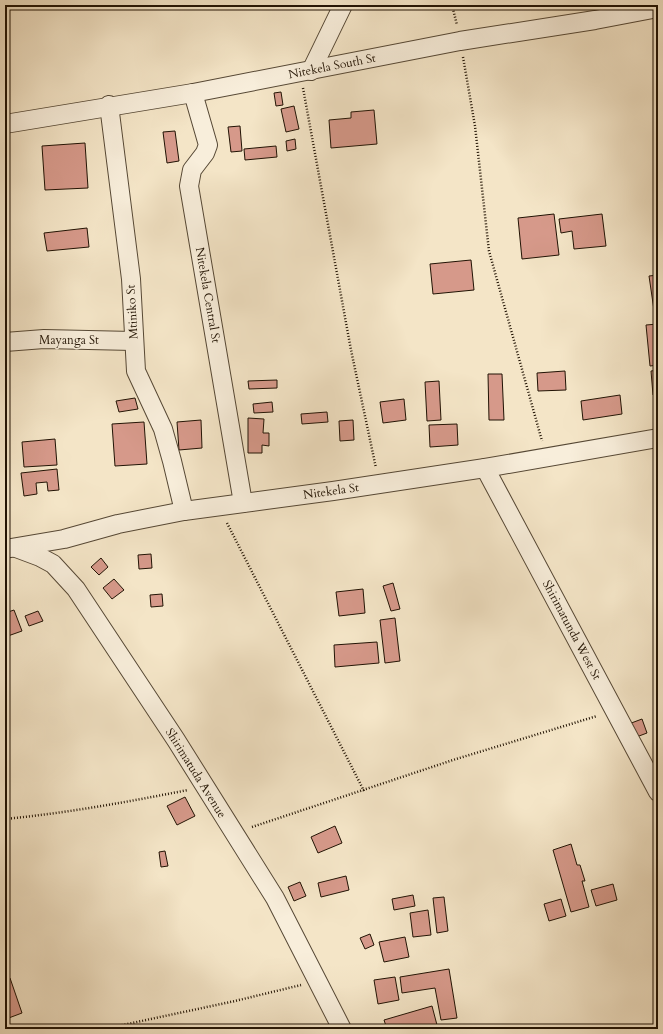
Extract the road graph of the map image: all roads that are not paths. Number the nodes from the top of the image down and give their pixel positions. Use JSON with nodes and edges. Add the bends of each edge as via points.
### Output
{"nodes":[{"id":1,"x":343,"y":5,"type":"edge"},
{"id":2,"x":658,"y":8,"type":"edge"},
{"id":3,"x":306,"y":72,"type":"junction"},
{"id":4,"x":193,"y":93,"type":"junction"},
{"id":5,"x":109,"y":105,"type":"junction"},
{"id":6,"x":5,"y":124,"type":"edge"},
{"id":7,"x":133,"y":341,"type":"junction"},
{"id":8,"x":5,"y":342,"type":"edge"},
{"id":9,"x":658,"y":438,"type":"edge"},
{"id":10,"x":485,"y":468,"type":"junction"},
{"id":11,"x":243,"y":503,"type":"junction"},
{"id":12,"x":184,"y":511,"type":"junction"},
{"id":13,"x":10,"y":548,"type":"edge"},
{"id":14,"x":658,"y":792,"type":"edge"},
{"id":15,"x":342,"y":1029,"type":"edge"}],
"edges":[{"from":1,"to":3,"type":"street"},
{"from":2,"to":3,"type":"street","name":"Nitekela South St","via":[[460,41]]},
{"from":3,"to":4,"type":"street","name":"Nitekela South St"},
{"from":4,"to":5,"type":"street","name":"Nitekela South St"},
{"from":4,"to":11,"type":"street","name":"Nitekela Central St","via":[[208,145],[192,170],[189,186]]},
{"from":5,"to":6,"type":"street","name":"Nitekela South St"},
{"from":5,"to":7,"type":"street","name":"Mtiniko St","via":[[131,279]]},
{"from":7,"to":8,"type":"street","name":"Mayanga St","via":[[44,339]]},
{"from":7,"to":12,"type":"street","name":"Mtiniko St","via":[[136,371],[163,428]]},
{"from":9,"to":10,"type":"street","name":"Nitekela St"},
{"from":10,"to":11,"type":"street","name":"Nitekela St"},
{"from":10,"to":14,"type":"street","name":"Shirimatunda West St"},
{"from":11,"to":12,"type":"street","name":"Nitekela St"},
{"from":12,"to":13,"type":"street","name":"Nitekela St","via":[[118,524],[64,539]]},
{"from":13,"to":15,"type":"street","name":"Shirimatuda Avenue","via":[[40,557],[53,564],[76,589],[275,898]]}]}
